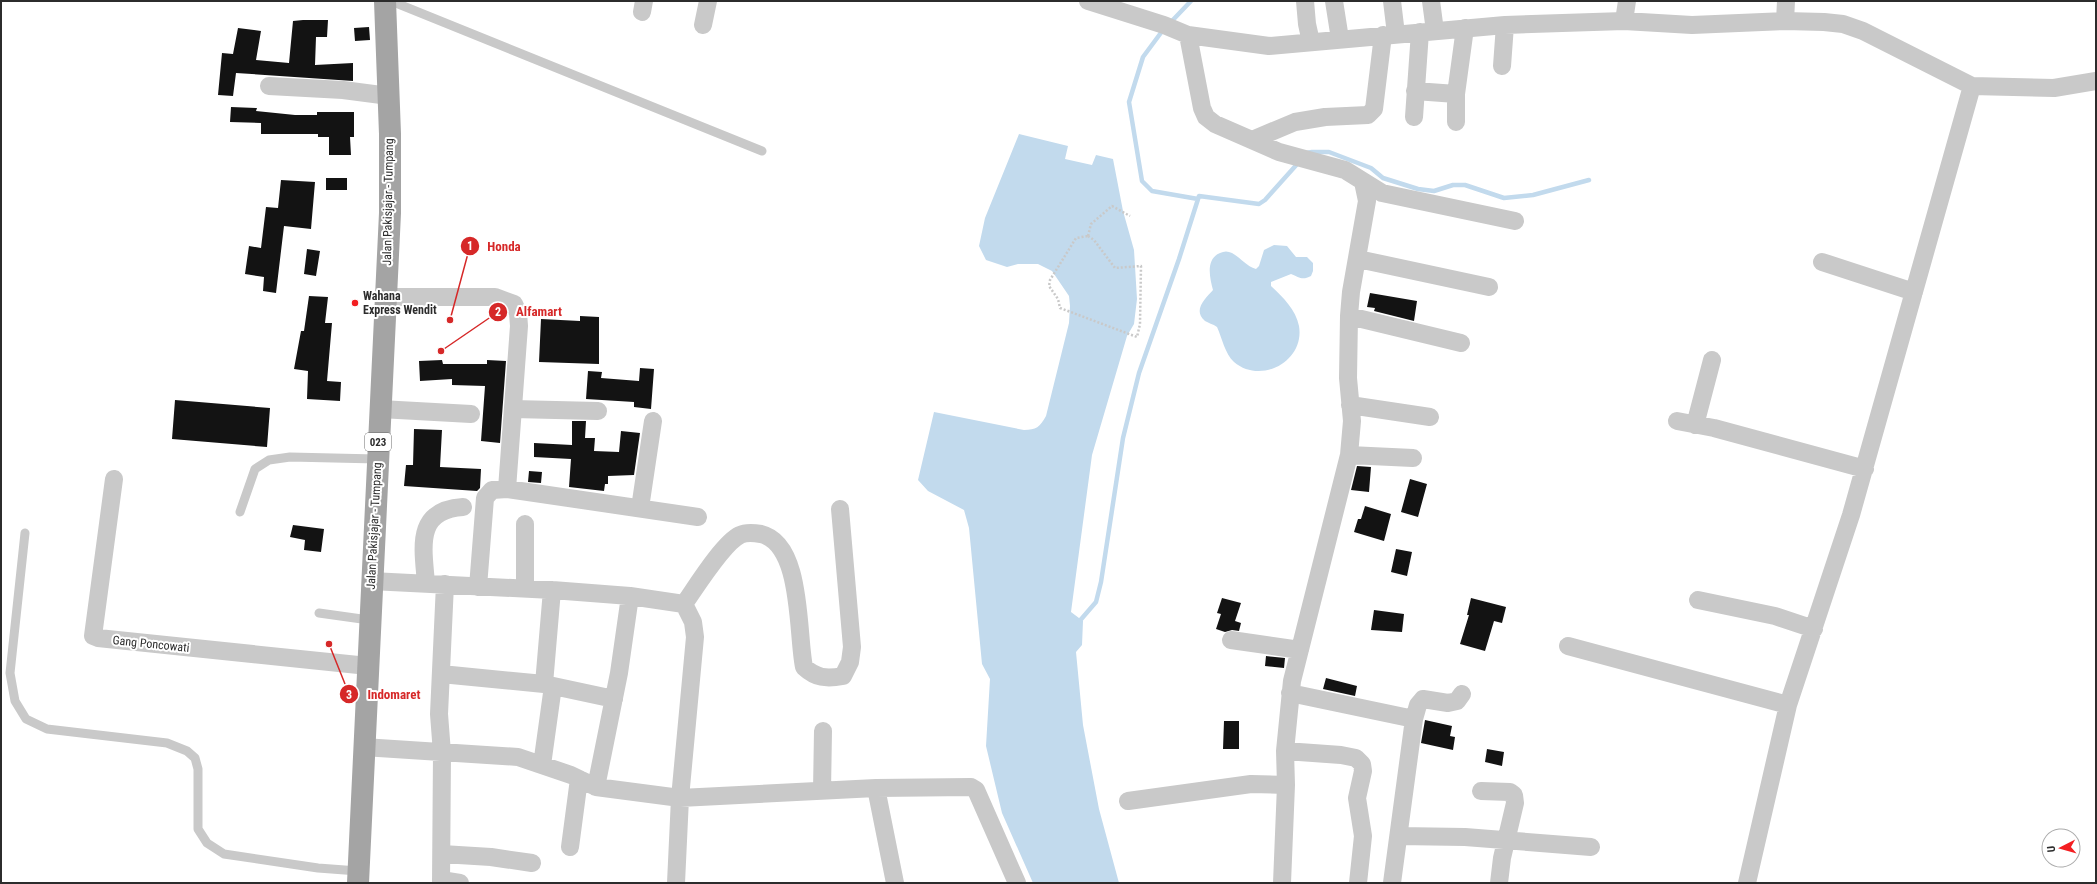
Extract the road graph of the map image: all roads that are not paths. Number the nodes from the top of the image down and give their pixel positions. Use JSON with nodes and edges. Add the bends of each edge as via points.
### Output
{"nodes":[{"id":1,"x":385,"y":1,"type":"edge"},
{"id":2,"x":391,"y":1,"type":"edge"},
{"id":3,"x":708,"y":1,"type":"edge"},
{"id":4,"x":1088,"y":1,"type":"edge"},
{"id":5,"x":1305,"y":1,"type":"edge"},
{"id":6,"x":1334,"y":1,"type":"edge"},
{"id":7,"x":1392,"y":1,"type":"edge"},
{"id":8,"x":1431,"y":1,"type":"edge"},
{"id":9,"x":1627,"y":1,"type":"edge"},
{"id":10,"x":1786,"y":1,"type":"edge"},
{"id":11,"x":1624,"y":21,"type":"junction"},
{"id":12,"x":1793,"y":21,"type":"junction"},
{"id":13,"x":704,"y":25,"type":"dead end"},
{"id":14,"x":1505,"y":25,"type":"junction"},
{"id":15,"x":1465,"y":28,"type":"junction"},
{"id":16,"x":1427,"y":31,"type":"junction"},
{"id":17,"x":1188,"y":35,"type":"junction"},
{"id":18,"x":1390,"y":35,"type":"junction"},
{"id":19,"x":1340,"y":39,"type":"junction"},
{"id":20,"x":1311,"y":42,"type":"junction"},
{"id":21,"x":1502,"y":66,"type":"dead end"},
{"id":22,"x":2096,"y":81,"type":"edge"},
{"id":23,"x":269,"y":86,"type":"dead end"},
{"id":24,"x":1972,"y":86,"type":"junction"},
{"id":25,"x":1415,"y":92,"type":"junction"},
{"id":26,"x":1456,"y":94,"type":"junction"},
{"id":27,"x":389,"y":96,"type":"junction"},
{"id":28,"x":1414,"y":117,"type":"dead end"},
{"id":29,"x":1456,"y":122,"type":"dead end"},
{"id":30,"x":1252,"y":140,"type":"junction"},
{"id":31,"x":762,"y":151,"type":"dead end"},
{"id":32,"x":1363,"y":182,"type":"junction"},
{"id":33,"x":1515,"y":221,"type":"dead end"},
{"id":34,"x":1358,"y":258,"type":"junction"},
{"id":35,"x":1822,"y":262,"type":"dead end"},
{"id":36,"x":1489,"y":287,"type":"dead end"},
{"id":37,"x":1914,"y":292,"type":"junction"},
{"id":38,"x":385,"y":297,"type":"junction"},
{"id":39,"x":1349,"y":316,"type":"junction"},
{"id":40,"x":1461,"y":343,"type":"dead end"},
{"id":41,"x":1712,"y":360,"type":"dead end"},
{"id":42,"x":1350,"y":405,"type":"junction"},
{"id":43,"x":380,"y":409,"type":"junction"},
{"id":44,"x":513,"y":409,"type":"junction"},
{"id":45,"x":598,"y":411,"type":"dead end"},
{"id":46,"x":471,"y":414,"type":"dead end"},
{"id":47,"x":1430,"y":417,"type":"dead end"},
{"id":48,"x":653,"y":421,"type":"dead end"},
{"id":49,"x":1677,"y":421,"type":"dead end"},
{"id":50,"x":1695,"y":425,"type":"junction"},
{"id":51,"x":1349,"y":455,"type":"junction"},
{"id":52,"x":1413,"y":458,"type":"dead end"},
{"id":53,"x":377,"y":459,"type":"junction"},
{"id":54,"x":1864,"y":469,"type":"junction"},
{"id":55,"x":114,"y":479,"type":"dead end"},
{"id":56,"x":507,"y":490,"type":"junction"},
{"id":57,"x":463,"y":507,"type":"dead end"},
{"id":58,"x":640,"y":508,"type":"junction"},
{"id":59,"x":840,"y":509,"type":"dead end"},
{"id":60,"x":240,"y":512,"type":"dead end"},
{"id":61,"x":698,"y":517,"type":"dead end"},
{"id":62,"x":525,"y":524,"type":"dead end"},
{"id":63,"x":25,"y":533,"type":"dead end"},
{"id":64,"x":371,"y":581,"type":"junction"},
{"id":65,"x":426,"y":583,"type":"junction"},
{"id":66,"x":445,"y":584,"type":"junction"},
{"id":67,"x":478,"y":587,"type":"junction"},
{"id":68,"x":525,"y":588,"type":"junction"},
{"id":69,"x":552,"y":590,"type":"junction"},
{"id":70,"x":630,"y":596,"type":"junction"},
{"id":71,"x":1698,"y":600,"type":"dead end"},
{"id":72,"x":684,"y":604,"type":"junction"},
{"id":73,"x":319,"y":612,"type":"dead end"},
{"id":74,"x":370,"y":620,"type":"junction"},
{"id":75,"x":1814,"y":629,"type":"junction"},
{"id":76,"x":1231,"y":640,"type":"dead end"},
{"id":77,"x":1568,"y":646,"type":"dead end"},
{"id":78,"x":1300,"y":650,"type":"junction"},
{"id":79,"x":368,"y":666,"type":"junction"},
{"id":80,"x":441,"y":674,"type":"junction"},
{"id":81,"x":548,"y":685,"type":"junction"},
{"id":82,"x":1290,"y":693,"type":"junction"},
{"id":83,"x":1462,"y":694,"type":"dead end"},
{"id":84,"x":614,"y":699,"type":"junction"},
{"id":85,"x":1788,"y":705,"type":"junction"},
{"id":86,"x":1414,"y":719,"type":"junction"},
{"id":87,"x":823,"y":731,"type":"dead end"},
{"id":88,"x":364,"y":747,"type":"junction"},
{"id":89,"x":1285,"y":751,"type":"junction"},
{"id":90,"x":442,"y":753,"type":"junction"},
{"id":91,"x":542,"y":765,"type":"junction"},
{"id":92,"x":579,"y":779,"type":"junction"},
{"id":93,"x":1286,"y":785,"type":"junction"},
{"id":94,"x":596,"y":787,"type":"junction"},
{"id":95,"x":876,"y":788,"type":"junction"},
{"id":96,"x":822,"y":790,"type":"junction"},
{"id":97,"x":1481,"y":791,"type":"dead end"},
{"id":98,"x":680,"y":798,"type":"junction"},
{"id":99,"x":1128,"y":801,"type":"dead end"},
{"id":100,"x":1399,"y":836,"type":"junction"},
{"id":101,"x":1506,"y":842,"type":"junction"},
{"id":102,"x":570,"y":847,"type":"dead end"},
{"id":103,"x":1591,"y":847,"type":"dead end"},
{"id":104,"x":442,"y":854,"type":"junction"},
{"id":105,"x":532,"y":863,"type":"dead end"},
{"id":106,"x":358,"y":877,"type":"edge"},
{"id":107,"x":441,"y":881,"type":"edge"},
{"id":108,"x":460,"y":883,"type":"edge"},
{"id":109,"x":676,"y":883,"type":"edge"},
{"id":110,"x":895,"y":883,"type":"edge"},
{"id":111,"x":1017,"y":883,"type":"edge"},
{"id":112,"x":1282,"y":883,"type":"edge"},
{"id":113,"x":1358,"y":883,"type":"edge"},
{"id":114,"x":1392,"y":883,"type":"edge"},
{"id":115,"x":1499,"y":883,"type":"edge"},
{"id":116,"x":1746,"y":883,"type":"edge"}],
"edges":[{"from":1,"to":27,"type":"main road","name":"Jalan Pakisjajar - Tumpang","number":"023"},
{"from":2,"to":31,"type":"lane"},
{"from":3,"to":13,"type":"street"},
{"from":4,"to":17,"type":"street"},
{"from":5,"to":20,"type":"street"},
{"from":6,"to":19,"type":"street"},
{"from":7,"to":18,"type":"street"},
{"from":8,"to":16,"type":"street"},
{"from":9,"to":11,"type":"street"},
{"from":10,"to":12,"type":"street"},
{"from":11,"to":12,"type":"street","via":[[1692,25]]},
{"from":11,"to":14,"type":"street"},
{"from":12,"to":24,"type":"street","via":[[1843,24],[1863,31]]},
{"from":14,"to":15,"type":"street"},
{"from":14,"to":21,"type":"street"},
{"from":15,"to":16,"type":"street"},
{"from":15,"to":26,"type":"street"},
{"from":16,"to":18,"type":"street"},
{"from":16,"to":25,"type":"street"},
{"from":17,"to":20,"type":"street","via":[[1269,46]]},
{"from":17,"to":30,"type":"street","via":[[1206,117],[1215,124]]},
{"from":18,"to":19,"type":"street"},
{"from":18,"to":30,"type":"street","via":[[1374,109],[1368,115],[1325,117],[1295,122]]},
{"from":19,"to":20,"type":"street"},
{"from":22,"to":24,"type":"street","via":[[2047,87]]},
{"from":23,"to":27,"type":"street","via":[[343,90]]},
{"from":24,"to":37,"type":"street"},
{"from":25,"to":26,"type":"street"},
{"from":25,"to":28,"type":"street"},
{"from":26,"to":29,"type":"street"},
{"from":27,"to":38,"type":"main road","name":"Jalan Pakisjajar - Tumpang","number":"023","via":[[391,178]]},
{"from":30,"to":32,"type":"street","via":[[1302,159],[1345,170]]},
{"from":32,"to":33,"type":"street","via":[[1382,193]]},
{"from":32,"to":34,"type":"street","via":[[1367,201]]},
{"from":34,"to":36,"type":"street"},
{"from":34,"to":39,"type":"street"},
{"from":35,"to":37,"type":"street"},
{"from":37,"to":54,"type":"street"},
{"from":38,"to":43,"type":"main road","name":"Jalan Pakisjajar - Tumpang","number":"023"},
{"from":38,"to":44,"type":"street","via":[[495,298],[514,304],[519,326]]},
{"from":39,"to":40,"type":"street"},
{"from":39,"to":42,"type":"street"},
{"from":41,"to":50,"type":"street"},
{"from":42,"to":47,"type":"street"},
{"from":42,"to":51,"type":"street","via":[[1352,421]]},
{"from":43,"to":46,"type":"street"},
{"from":43,"to":53,"type":"main road","name":"Jalan Pakisjajar - Tumpang","number":"023"},
{"from":44,"to":45,"type":"street"},
{"from":44,"to":56,"type":"street"},
{"from":48,"to":58,"type":"street"},
{"from":49,"to":50,"type":"street"},
{"from":50,"to":54,"type":"street"},
{"from":51,"to":52,"type":"street"},
{"from":51,"to":78,"type":"street"},
{"from":53,"to":60,"type":"lane","via":[[290,457],[269,460],[255,469]]},
{"from":53,"to":64,"type":"main road","name":"Jalan Pakisjajar - Tumpang","number":"023"},
{"from":54,"to":75,"type":"street"},
{"from":55,"to":79,"type":"street","name":"Gang Poncowati","via":[[93,636]]},
{"from":56,"to":58,"type":"street"},
{"from":56,"to":67,"type":"street","via":[[492,490],[485,498]]},
{"from":57,"to":65,"type":"street","via":[[442,511],[426,528],[423,538]]},
{"from":58,"to":61,"type":"street"},
{"from":59,"to":72,"type":"street","via":[[852,647],[850,662],[843,676],[820,677],[813,675],[804,667],[794,581],[777,544],[766,536],[754,533],[740,534],[726,547]]},
{"from":62,"to":68,"type":"street"},
{"from":63,"to":106,"type":"lane","via":[[10,673],[15,701],[26,719],[47,729],[167,743],[187,751],[195,758],[198,769],[198,829],[207,843],[224,854],[318,868]]},
{"from":64,"to":65,"type":"street"},
{"from":64,"to":74,"type":"main road","name":"Jalan Pakisjajar - Tumpang","number":"023"},
{"from":65,"to":66,"type":"street"},
{"from":66,"to":67,"type":"street"},
{"from":66,"to":80,"type":"street"},
{"from":67,"to":68,"type":"street"},
{"from":68,"to":69,"type":"street"},
{"from":69,"to":70,"type":"street"},
{"from":69,"to":81,"type":"street"},
{"from":70,"to":72,"type":"street"},
{"from":70,"to":84,"type":"street"},
{"from":71,"to":75,"type":"street","via":[[1775,616]]},
{"from":72,"to":98,"type":"street","via":[[693,622],[695,637]]},
{"from":73,"to":74,"type":"lane"},
{"from":74,"to":79,"type":"main road","name":"Jalan Pakisjajar - Tumpang","number":"023"},
{"from":75,"to":85,"type":"street"},
{"from":76,"to":78,"type":"street"},
{"from":77,"to":85,"type":"street"},
{"from":78,"to":82,"type":"street"},
{"from":79,"to":88,"type":"main road","name":"Jalan Pakisjajar - Tumpang","number":"023"},
{"from":80,"to":81,"type":"street"},
{"from":80,"to":90,"type":"street","via":[[439,714]]},
{"from":81,"to":84,"type":"street"},
{"from":81,"to":91,"type":"street"},
{"from":82,"to":86,"type":"street"},
{"from":82,"to":89,"type":"street"},
{"from":83,"to":86,"type":"street","via":[[1457,701],[1448,703],[1423,699],[1418,705]]},
{"from":84,"to":94,"type":"street"},
{"from":85,"to":116,"type":"street"},
{"from":86,"to":100,"type":"street"},
{"from":87,"to":96,"type":"street"},
{"from":88,"to":90,"type":"street"},
{"from":88,"to":106,"type":"main road","name":"Jalan Pakisjajar - Tumpang","number":"023"},
{"from":89,"to":93,"type":"street"},
{"from":89,"to":113,"type":"street","via":[[1341,755],[1356,758],[1362,764],[1357,798],[1363,836]]},
{"from":90,"to":91,"type":"street","via":[[518,757]]},
{"from":90,"to":104,"type":"street"},
{"from":91,"to":92,"type":"street"},
{"from":92,"to":94,"type":"street"},
{"from":92,"to":102,"type":"street"},
{"from":93,"to":99,"type":"street","via":[[1251,784]]},
{"from":93,"to":112,"type":"street"},
{"from":94,"to":98,"type":"street"},
{"from":95,"to":96,"type":"street"},
{"from":95,"to":110,"type":"street"},
{"from":95,"to":111,"type":"street","via":[[965,786],[976,790]]},
{"from":96,"to":98,"type":"street"},
{"from":97,"to":101,"type":"street","via":[[1510,792],[1514,795],[1515,803]]},
{"from":98,"to":109,"type":"street"},
{"from":100,"to":101,"type":"street","via":[[1465,837]]},
{"from":100,"to":114,"type":"street"},
{"from":101,"to":103,"type":"street"},
{"from":101,"to":115,"type":"street"},
{"from":104,"to":105,"type":"street"},
{"from":104,"to":107,"type":"street"},
{"from":107,"to":108,"type":"street"}]}
